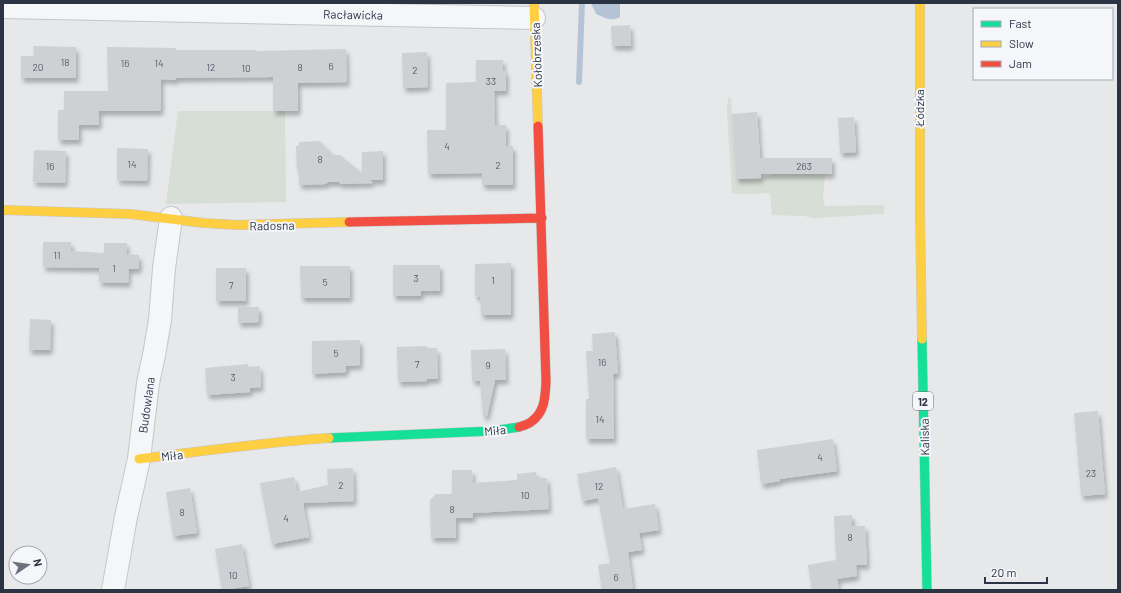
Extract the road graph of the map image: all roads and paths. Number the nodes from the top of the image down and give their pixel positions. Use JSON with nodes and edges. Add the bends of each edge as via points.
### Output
{"nodes":[{"id":1,"x":920,"y":3,"type":"edge"},
{"id":2,"x":3,"y":7,"type":"edge"},
{"id":3,"x":534,"y":11,"type":"edge"},
{"id":4,"x":538,"y":107,"type":"joint"},
{"id":5,"x":3,"y":210,"type":"edge"},
{"id":6,"x":920,"y":213,"type":"joint"},
{"id":7,"x":171,"y":218,"type":"junction"},
{"id":8,"x":542,"y":218,"type":"junction"},
{"id":9,"x":139,"y":459,"type":"junction"},
{"id":10,"x":114,"y":590,"type":"edge"},
{"id":11,"x":927,"y":590,"type":"edge"}],
"edges":[{"from":1,"to":6,"type":"street","name":"Łódzka","number":"12"},
{"from":2,"to":3,"type":"street","name":"Racławicka"},
{"from":3,"to":4,"type":"street","name":"Kołobrzeska"},
{"from":4,"to":8,"type":"street","name":"Miła"},
{"from":5,"to":7,"type":"street","name":"Radosna","via":[[91,212]]},
{"from":6,"to":11,"type":"street","name":"Kaliska","number":"12"},
{"from":7,"to":8,"type":"street","name":"Radosna","via":[[238,225]]},
{"from":7,"to":9,"type":"street","name":"Budowlana","via":[[160,320],[148,383]]},
{"from":8,"to":9,"type":"street","name":"Miła","via":[[545,401],[539,414],[530,423],[492,431],[298,440]]},
{"from":9,"to":10,"type":"street","name":"Budowlana"}]}
